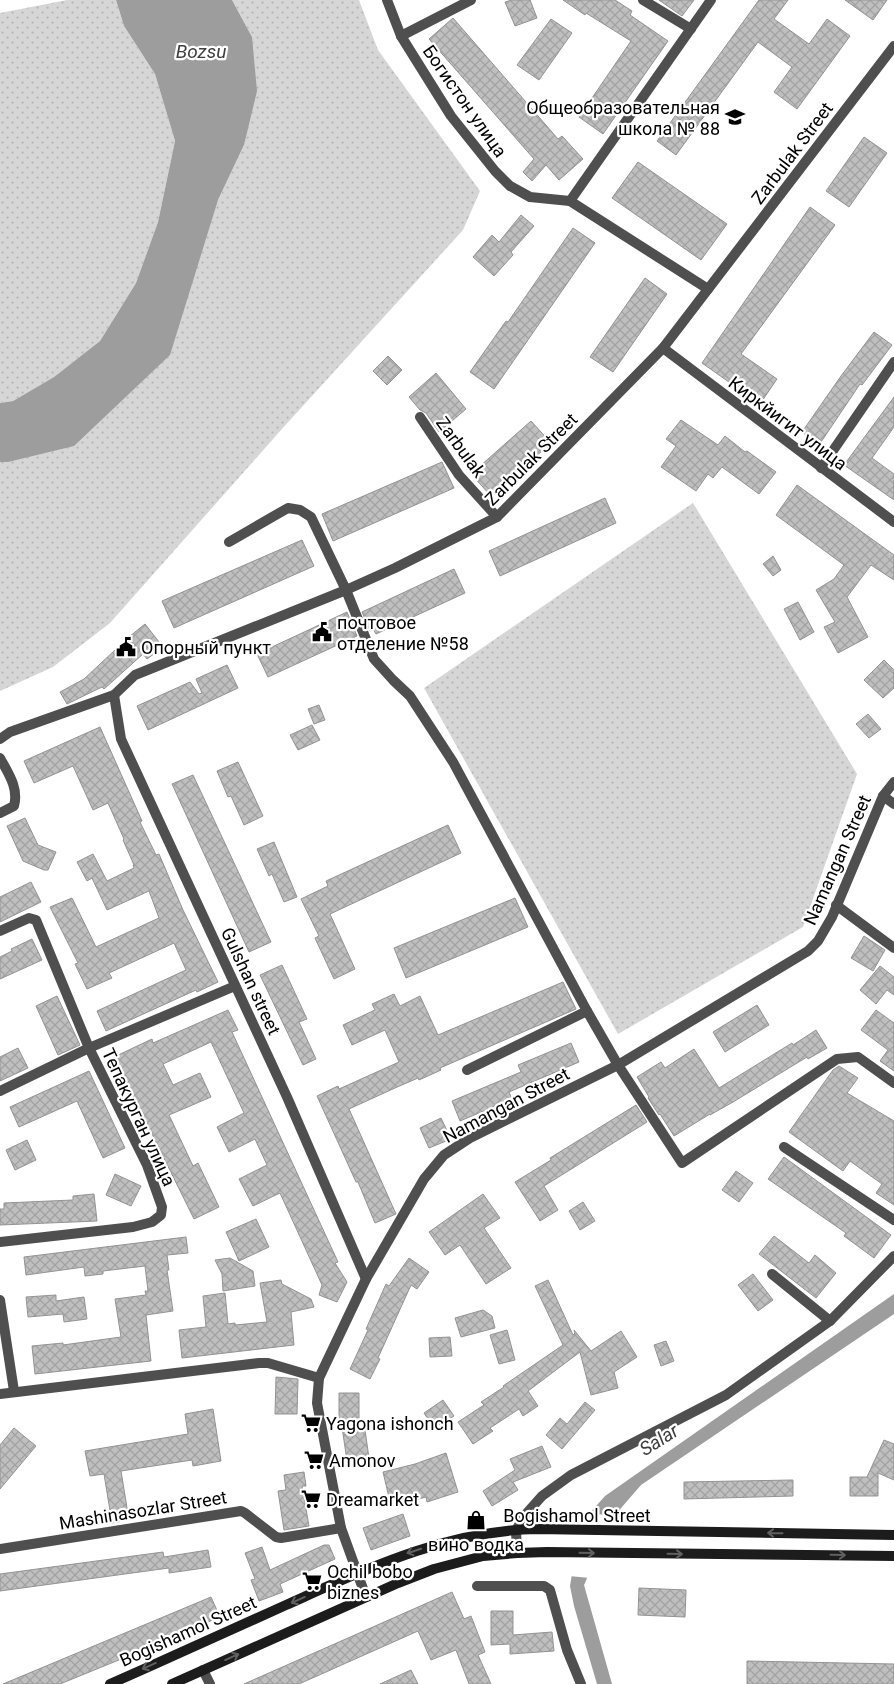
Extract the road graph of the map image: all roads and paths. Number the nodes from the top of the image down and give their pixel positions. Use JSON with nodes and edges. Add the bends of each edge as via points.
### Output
{"nodes":[{"id":1,"x":386,"y":0,"type":"edge"},
{"id":2,"x":471,"y":0,"type":"edge"},
{"id":3,"x":643,"y":0,"type":"edge"},
{"id":4,"x":711,"y":0,"type":"edge"},
{"id":5,"x":691,"y":29,"type":"junction"},
{"id":6,"x":401,"y":36,"type":"junction"},
{"id":7,"x":894,"y":46,"type":"edge"},
{"id":8,"x":570,"y":201,"type":"junction"},
{"id":9,"x":708,"y":290,"type":"junction"},
{"id":10,"x":662,"y":348,"type":"junction"},
{"id":11,"x":894,"y":362,"type":"edge"},
{"id":12,"x":420,"y":417,"type":"dead end"},
{"id":13,"x":821,"y":468,"type":"junction"},
{"id":14,"x":497,"y":517,"type":"junction"},
{"id":15,"x":894,"y":522,"type":"edge"},
{"id":16,"x":229,"y":542,"type":"dead end"},
{"id":17,"x":346,"y":590,"type":"junction"},
{"id":18,"x":114,"y":695,"type":"junction"},
{"id":19,"x":0,"y":738,"type":"edge"},
{"id":20,"x":0,"y":758,"type":"edge"},
{"id":21,"x":894,"y":782,"type":"edge"},
{"id":22,"x":883,"y":796,"type":"junction"},
{"id":23,"x":894,"y":804,"type":"edge"},
{"id":24,"x":0,"y":813,"type":"edge"},
{"id":25,"x":836,"y":905,"type":"junction"},
{"id":26,"x":0,"y":931,"type":"edge"},
{"id":27,"x":894,"y":948,"type":"edge"},
{"id":28,"x":235,"y":986,"type":"junction"},
{"id":29,"x":587,"y":1011,"type":"junction"},
{"id":30,"x":89,"y":1048,"type":"junction"},
{"id":31,"x":618,"y":1065,"type":"junction"},
{"id":32,"x":467,"y":1070,"type":"dead end"},
{"id":33,"x":894,"y":1083,"type":"edge"},
{"id":34,"x":0,"y":1091,"type":"edge"},
{"id":35,"x":784,"y":1147,"type":"dead end"},
{"id":36,"x":894,"y":1220,"type":"edge"},
{"id":37,"x":0,"y":1242,"type":"edge"},
{"id":38,"x":894,"y":1256,"type":"edge"},
{"id":39,"x":772,"y":1274,"type":"dead end"},
{"id":40,"x":366,"y":1279,"type":"junction"},
{"id":41,"x":0,"y":1300,"type":"edge"},
{"id":42,"x":830,"y":1321,"type":"junction"},
{"id":43,"x":319,"y":1378,"type":"junction"},
{"id":44,"x":14,"y":1392,"type":"junction"},
{"id":45,"x":0,"y":1394,"type":"edge"},
{"id":46,"x":341,"y":1528,"type":"junction"},
{"id":47,"x":516,"y":1530,"type":"junction"},
{"id":48,"x":894,"y":1535,"type":"edge"},
{"id":49,"x":0,"y":1549,"type":"edge"},
{"id":50,"x":517,"y":1553,"type":"junction"},
{"id":51,"x":894,"y":1556,"type":"edge"},
{"id":52,"x":358,"y":1573,"type":"junction"},
{"id":53,"x":477,"y":1586,"type":"dead end"},
{"id":54,"x":366,"y":1597,"type":"junction"},
{"id":55,"x":203,"y":1670,"type":"junction"},
{"id":56,"x":110,"y":1684,"type":"edge"},
{"id":57,"x":172,"y":1684,"type":"edge"},
{"id":58,"x":210,"y":1684,"type":"edge"},
{"id":59,"x":581,"y":1684,"type":"edge"}],
"edges":[{"from":1,"to":6,"type":"street","name":"Богистон улица"},
{"from":2,"to":6,"type":"street"},
{"from":3,"to":5,"type":"street"},
{"from":4,"to":5,"type":"street"},
{"from":5,"to":8,"type":"street"},
{"from":6,"to":8,"type":"street","name":"Богистон улица","via":[[451,116],[510,186],[530,197]]},
{"from":7,"to":9,"type":"street","name":"Zarbulak Street"},
{"from":8,"to":9,"type":"street"},
{"from":9,"to":10,"type":"street","name":"Zarbulak Street"},
{"from":10,"to":13,"type":"street","name":"Киркйигит улица"},
{"from":10,"to":14,"type":"street","name":"Zarbulak Street"},
{"from":11,"to":13,"type":"street"},
{"from":12,"to":14,"type":"street","name":"Zarbulak","via":[[459,476]]},
{"from":13,"to":15,"type":"street","name":"Киркйигит улица"},
{"from":14,"to":17,"type":"street","name":"Zarbulak Street"},
{"from":16,"to":17,"type":"street","via":[[288,508],[300,510],[311,517]]},
{"from":17,"to":18,"type":"street","name":"Zarbulak Street","via":[[135,675]]},
{"from":17,"to":29,"type":"street","via":[[374,659],[410,696],[453,762]]},
{"from":18,"to":19,"type":"street","name":"Zarbulak Street"},
{"from":18,"to":28,"type":"street","name":"Gulshan street","via":[[121,739]]},
{"from":20,"to":24,"type":"street","via":[[14,785],[16,797],[14,806]]},
{"from":21,"to":22,"type":"street","name":"Namangan Street"},
{"from":22,"to":23,"type":"street"},
{"from":22,"to":25,"type":"street","name":"Namangan Street"},
{"from":25,"to":27,"type":"street"},
{"from":25,"to":31,"type":"street","name":"Namangan Street","via":[[826,929],[808,951]]},
{"from":26,"to":30,"type":"street","via":[[29,918],[36,920]]},
{"from":28,"to":30,"type":"street"},
{"from":28,"to":40,"type":"street","name":"Gulshan street"},
{"from":29,"to":31,"type":"street"},
{"from":29,"to":32,"type":"street"},
{"from":30,"to":34,"type":"street"},
{"from":30,"to":37,"type":"street","name":"Тепакурган улица","via":[[147,1165],[162,1207],[161,1215],[152,1222],[133,1227]]},
{"from":31,"to":33,"type":"street","via":[[682,1163],[837,1059],[858,1057]]},
{"from":31,"to":40,"type":"street","name":"Namangan Street","via":[[470,1138],[444,1155],[424,1180]]},
{"from":35,"to":36,"type":"street"},
{"from":38,"to":42,"type":"street"},
{"from":39,"to":42,"type":"street"},
{"from":40,"to":43,"type":"street","name":"Namangan Street"},
{"from":41,"to":44,"type":"street"},
{"from":42,"to":47,"type":"street","via":[[726,1395],[571,1475],[542,1496]]},
{"from":43,"to":44,"type":"street","via":[[258,1363]]},
{"from":43,"to":46,"type":"street","name":"Namangan Street","via":[[317,1403]]},
{"from":44,"to":45,"type":"street"},
{"from":46,"to":49,"type":"street","name":"Mashinasozlar Street","via":[[281,1538],[240,1511]]},
{"from":46,"to":52,"type":"street","name":"Namangan Street"},
{"from":48,"to":47,"type":"main road","name":"Bogishamol Street","one_way":true},
{"from":47,"to":50,"type":"street"},
{"from":47,"to":52,"type":"main road","name":"Bogishamol Street","one_way":true,"via":[[444,1542]]},
{"from":50,"to":51,"type":"main road","one_way":true},
{"from":50,"to":54,"type":"main road","via":[[483,1556],[446,1565]]},
{"from":52,"to":54,"type":"street","name":"Namangan Street"},
{"from":52,"to":56,"type":"main road","name":"Bogishamol Street","one_way":true},
{"from":53,"to":59,"type":"street","via":[[544,1586],[550,1590],[567,1650]]},
{"from":55,"to":54,"type":"main road","one_way":true},
{"from":55,"to":57,"type":"main road"},
{"from":55,"to":58,"type":"street"}]}
